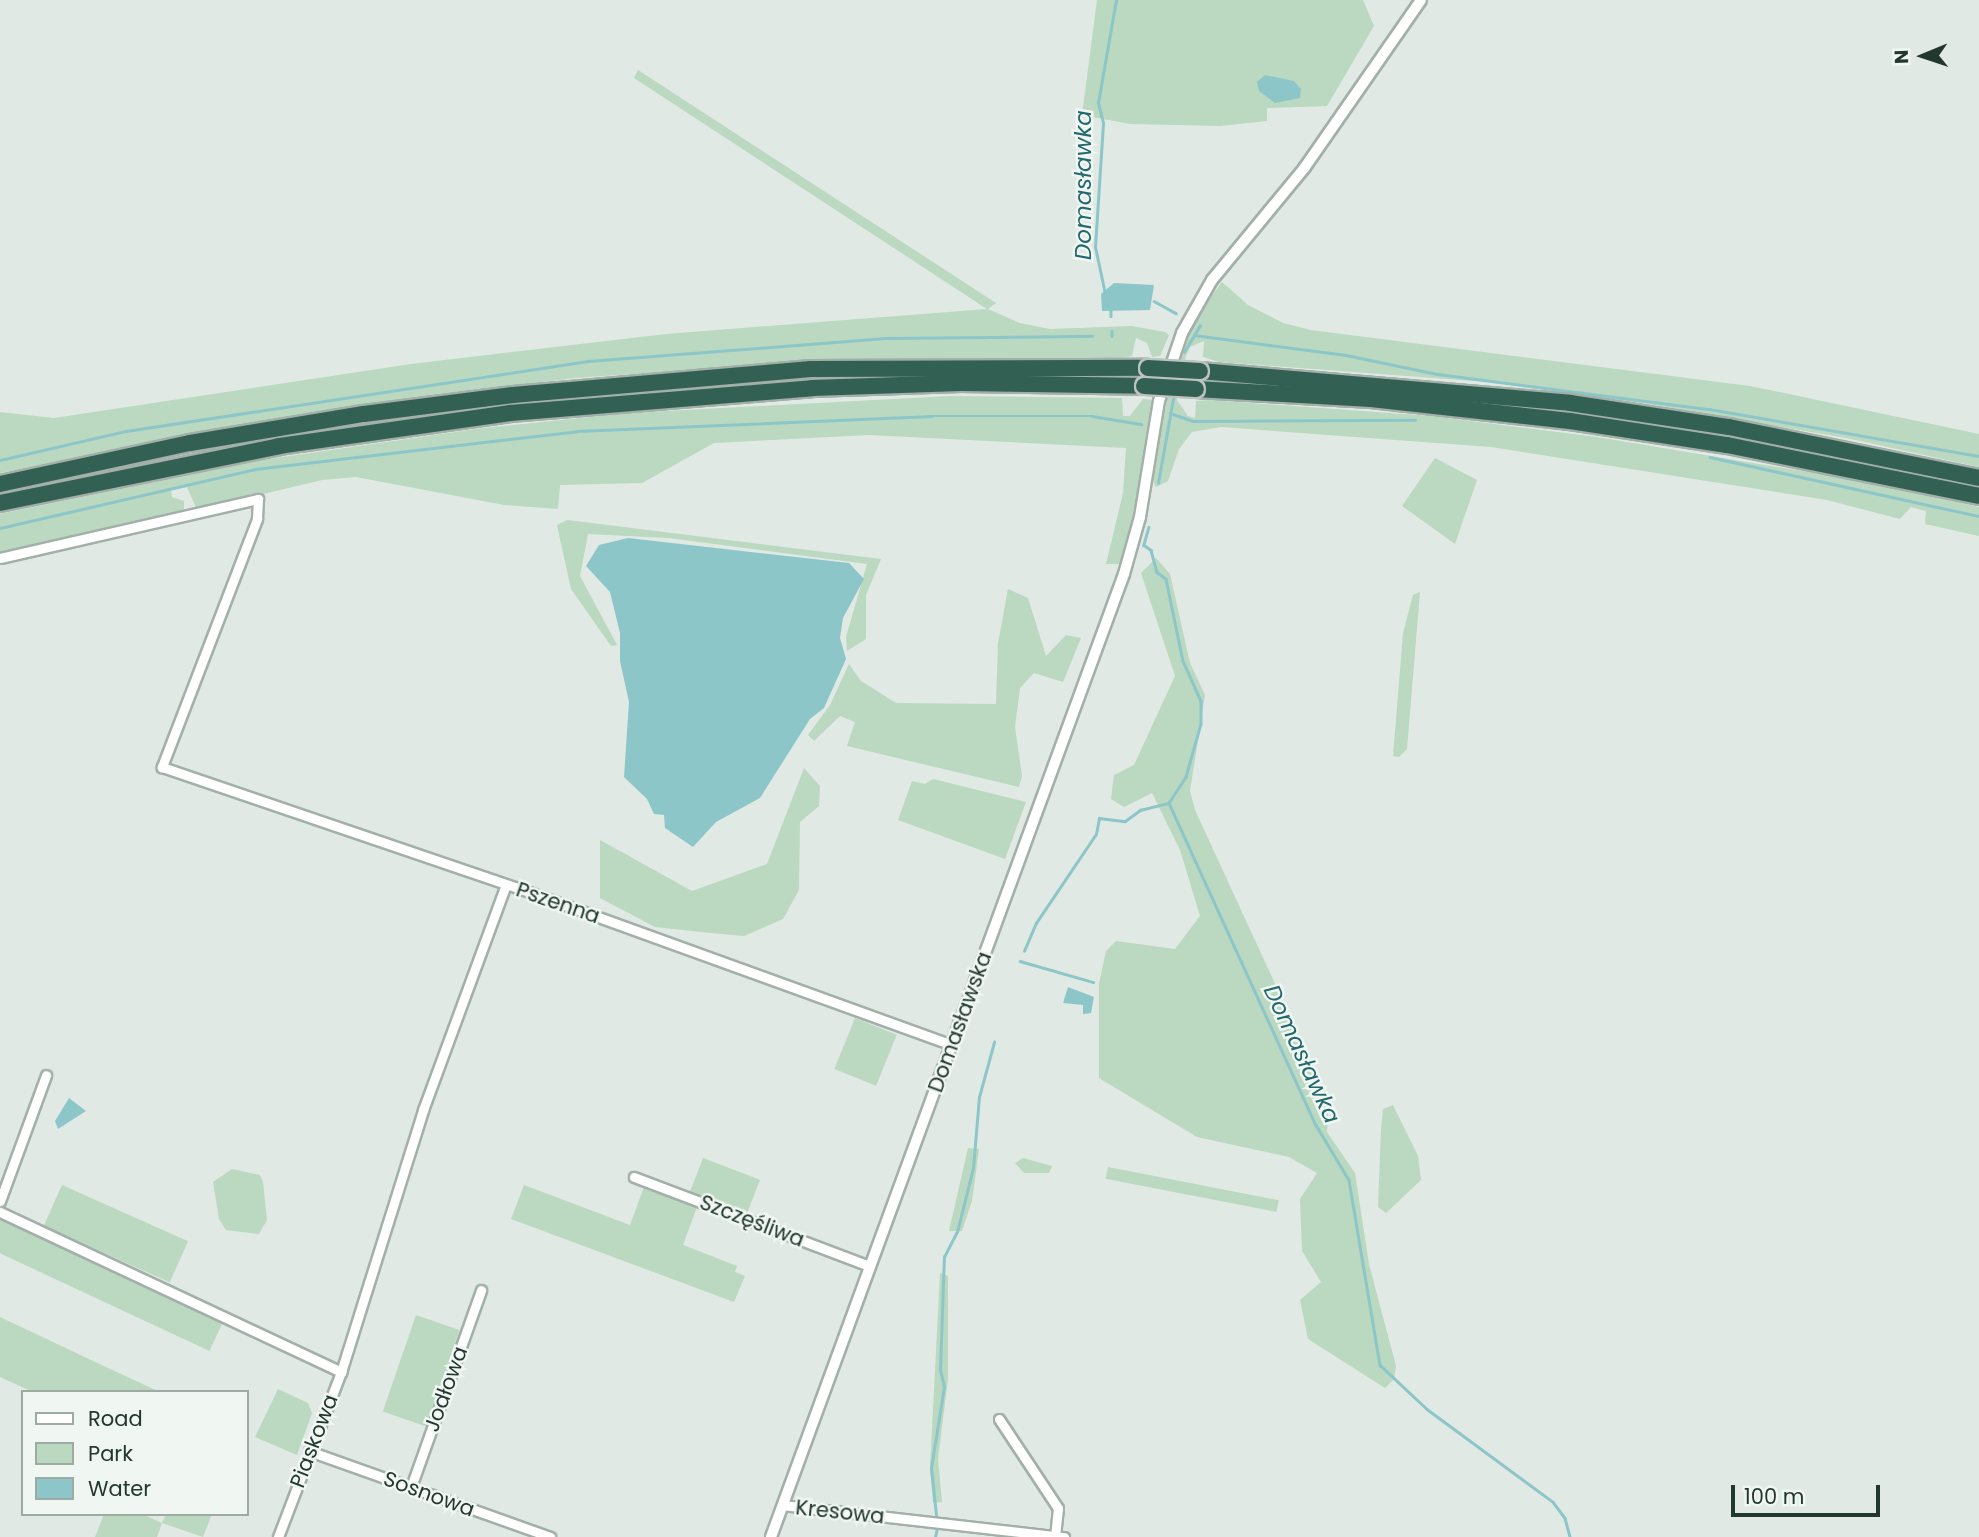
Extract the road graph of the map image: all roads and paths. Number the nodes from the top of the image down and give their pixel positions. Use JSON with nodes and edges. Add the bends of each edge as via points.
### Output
{"nodes":[{"id":1,"x":1421,"y":0,"type":"edge"},
{"id":2,"x":1979,"y":478,"type":"edge"},
{"id":3,"x":0,"y":484,"type":"edge"},
{"id":4,"x":1979,"y":496,"type":"edge"},
{"id":5,"x":0,"y":503,"type":"edge"},
{"id":6,"x":0,"y":558,"type":"edge"},
{"id":7,"x":506,"y":885,"type":"junction"},
{"id":8,"x":951,"y":1045,"type":"junction"},
{"id":9,"x":46,"y":1075,"type":"dead end"},
{"id":10,"x":634,"y":1177,"type":"dead end"},
{"id":11,"x":0,"y":1202,"type":"edge"},
{"id":12,"x":0,"y":1212,"type":"edge"},
{"id":13,"x":870,"y":1266,"type":"junction"},
{"id":14,"x":481,"y":1290,"type":"dead end"},
{"id":15,"x":341,"y":1372,"type":"junction"},
{"id":16,"x":999,"y":1419,"type":"dead end"},
{"id":17,"x":309,"y":1451,"type":"junction"},
{"id":18,"x":411,"y":1487,"type":"junction"},
{"id":19,"x":782,"y":1505,"type":"junction"},
{"id":20,"x":1060,"y":1536,"type":"edge"},
{"id":21,"x":278,"y":1537,"type":"edge"},
{"id":22,"x":550,"y":1537,"type":"edge"},
{"id":23,"x":771,"y":1537,"type":"edge"}],
"edges":[{"from":1,"to":8,"type":"street","name":"Domasławska","via":[[1305,167],[1195,305],[1166,379],[1124,574]]},
{"from":2,"to":3,"type":"highway","bridge":true,"via":[[1742,430],[1570,403],[1200,371],[811,369],[513,395],[217,439]]},
{"from":4,"to":5,"type":"highway","bridge":true,"via":[[1727,445],[1570,421],[1371,399],[1144,386],[961,383],[812,388],[510,413],[279,446]]},
{"from":6,"to":7,"type":"street","name":"Pszenna","via":[[258,499],[257,519],[162,767]]},
{"from":7,"to":8,"type":"street","name":"Pszenna"},
{"from":7,"to":15,"type":"street","name":"Piaskowa","via":[[419,1122]]},
{"from":8,"to":13,"type":"street","name":"Domasławska"},
{"from":9,"to":11,"type":"street"},
{"from":10,"to":13,"type":"street","name":"Szczęśliwa"},
{"from":12,"to":15,"type":"street"},
{"from":13,"to":19,"type":"street","name":"Domasławska"},
{"from":14,"to":18,"type":"street","name":"Jodłowa"},
{"from":15,"to":17,"type":"street","name":"Piaskowa"},
{"from":16,"to":20,"type":"street","via":[[1058,1508]]},
{"from":17,"to":18,"type":"street","name":"Sosnowa"},
{"from":17,"to":21,"type":"street","name":"Piaskowa"},
{"from":18,"to":22,"type":"street","name":"Sosnowa"},
{"from":19,"to":20,"type":"street","name":"Kresowa"},
{"from":19,"to":23,"type":"street","name":"Domasławska"}]}
